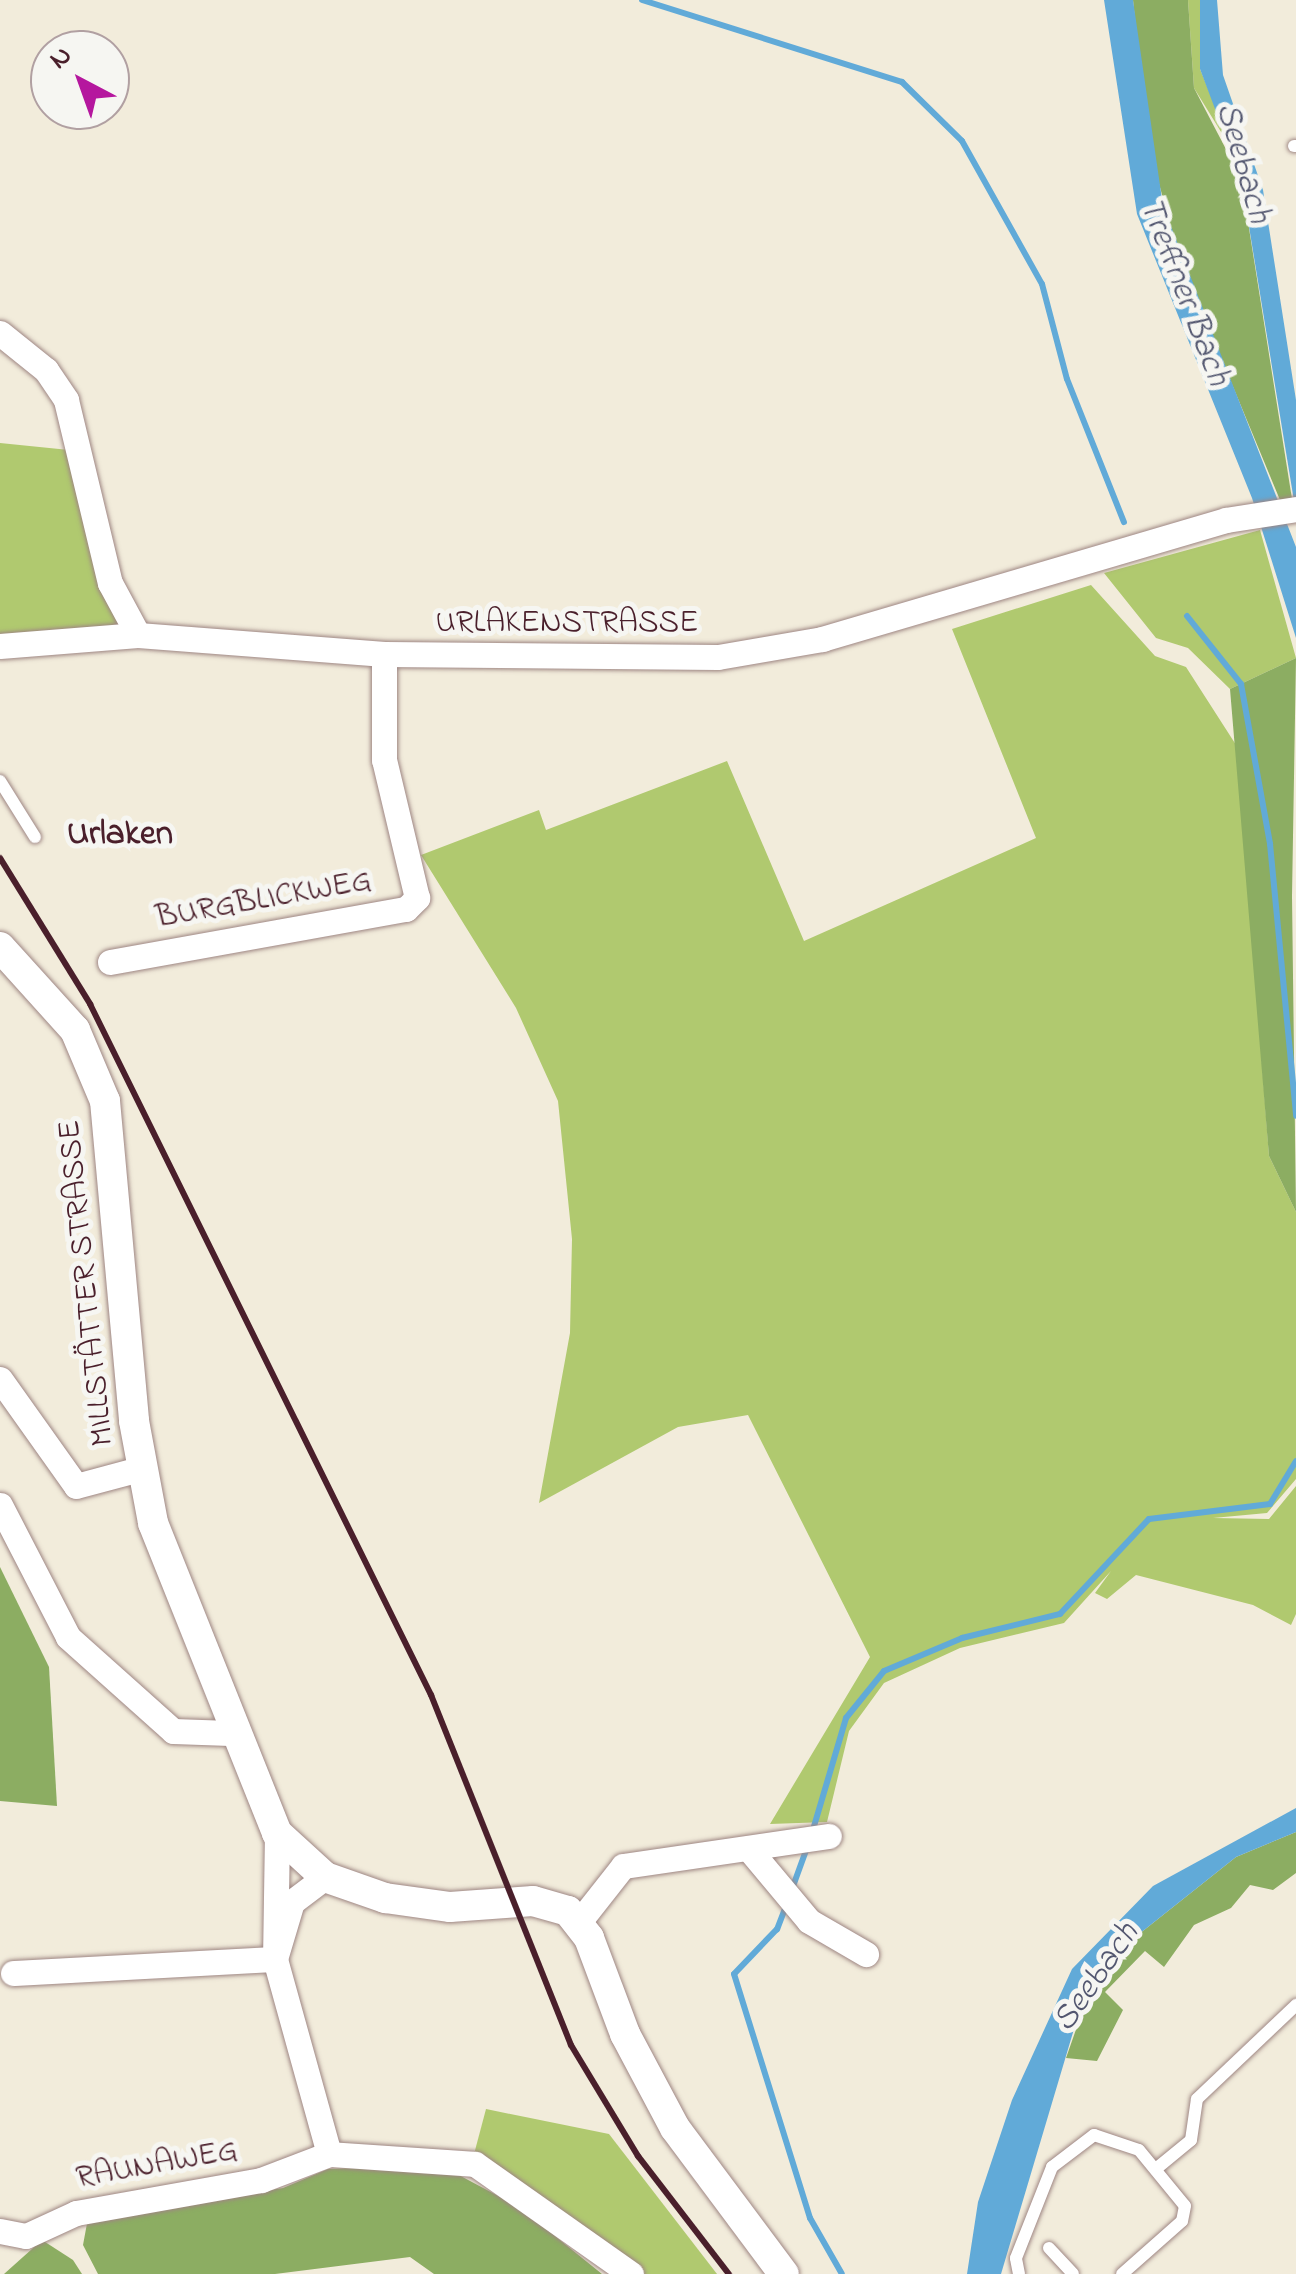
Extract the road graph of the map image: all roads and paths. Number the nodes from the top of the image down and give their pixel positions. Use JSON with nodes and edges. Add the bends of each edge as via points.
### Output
{"nodes":[{"id":1,"x":0,"y":333,"type":"edge"},
{"id":2,"x":1296,"y":508,"type":"edge"},
{"id":3,"x":138,"y":635,"type":"junction"},
{"id":4,"x":0,"y":646,"type":"edge"},
{"id":5,"x":384,"y":654,"type":"junction"},
{"id":6,"x":0,"y":781,"type":"edge"},
{"id":7,"x":35,"y":838,"type":"dead end"},
{"id":8,"x":0,"y":947,"type":"edge"},
{"id":9,"x":110,"y":962,"type":"dead end"},
{"id":10,"x":0,"y":1379,"type":"edge"},
{"id":11,"x":143,"y":1468,"type":"junction"},
{"id":12,"x":0,"y":1505,"type":"edge"},
{"id":13,"x":230,"y":1733,"type":"junction"},
{"id":14,"x":277,"y":1833,"type":"junction"},
{"id":15,"x":829,"y":1836,"type":"dead end"},
{"id":16,"x":761,"y":1864,"type":"junction"},
{"id":17,"x":326,"y":1877,"type":"junction"},
{"id":18,"x":579,"y":1922,"type":"junction"},
{"id":19,"x":866,"y":1954,"type":"dead end"},
{"id":20,"x":275,"y":1959,"type":"junction"},
{"id":21,"x":13,"y":1974,"type":"dead end"},
{"id":22,"x":1296,"y":2005,"type":"edge"},
{"id":23,"x":328,"y":2154,"type":"junction"},
{"id":24,"x":1158,"y":2168,"type":"junction"},
{"id":25,"x":0,"y":2231,"type":"edge"},
{"id":26,"x":1049,"y":2248,"type":"dead end"},
{"id":27,"x":631,"y":2274,"type":"edge"},
{"id":28,"x":784,"y":2274,"type":"edge"},
{"id":29,"x":1019,"y":2274,"type":"edge"},
{"id":30,"x":1073,"y":2274,"type":"edge"},
{"id":31,"x":1122,"y":2274,"type":"edge"}],
"edges":[{"from":1,"to":3,"type":"street","via":[[46,370],[66,400],[110,582]]},
{"from":2,"to":5,"type":"street","name":"URLAKENSTRASSE","via":[[1236,517],[822,638],[718,657]]},
{"from":3,"to":4,"type":"street","name":"URLAKENSTRASSE"},
{"from":3,"to":5,"type":"street","name":"URLAKENSTRASSE"},
{"from":5,"to":9,"type":"street","name":"BURGBLICKWEG","via":[[384,760],[418,898],[406,909]]},
{"from":6,"to":7,"type":"lane"},
{"from":8,"to":11,"type":"street","name":"MILLSTÄTTER STRASSE","via":[[75,1030],[105,1102]]},
{"from":10,"to":11,"type":"street","name":"MILLSTÄTTER STRASSE","via":[[76,1486]]},
{"from":11,"to":13,"type":"street","name":"MILLSTÄTTER STRASSE","via":[[168,1574]]},
{"from":12,"to":13,"type":"street","via":[[68,1636],[173,1731]]},
{"from":13,"to":14,"type":"street","name":"MILLSTÄTTER STRASSE"},
{"from":14,"to":17,"type":"street","name":"MILLSTÄTTER STRASSE"},
{"from":14,"to":20,"type":"street"},
{"from":15,"to":16,"type":"street","via":[[783,1842]]},
{"from":16,"to":18,"type":"street","via":[[623,1866]]},
{"from":16,"to":19,"type":"street","via":[[801,1910]]},
{"from":17,"to":18,"type":"street","name":"MILLSTÄTTER STRASSE","via":[[412,1903],[533,1901]]},
{"from":17,"to":20,"type":"street","via":[[292,1902]]},
{"from":18,"to":28,"type":"street","via":[[675,2128]]},
{"from":20,"to":21,"type":"street"},
{"from":20,"to":23,"type":"street"},
{"from":22,"to":24,"type":"lane","via":[[1197,2099],[1191,2140]]},
{"from":23,"to":25,"type":"street","name":"RAUNAWEG","via":[[261,2180],[76,2213],[26,2236]]},
{"from":23,"to":27,"type":"street","name":"RAUNAWEG","via":[[475,2164]]},
{"from":24,"to":29,"type":"lane","via":[[1118,2138],[1094,2135],[1052,2168],[1016,2258]]},
{"from":24,"to":31,"type":"lane","via":[[1182,2196],[1182,2222]]},
{"from":26,"to":30,"type":"lane"}]}
